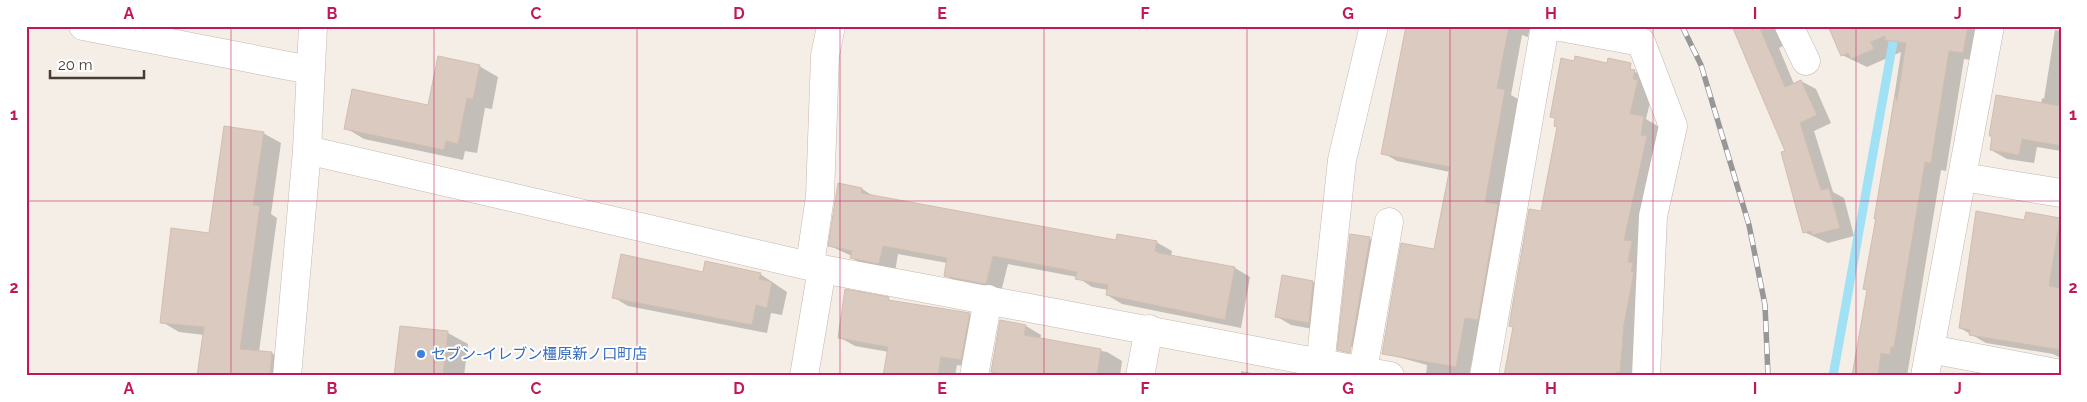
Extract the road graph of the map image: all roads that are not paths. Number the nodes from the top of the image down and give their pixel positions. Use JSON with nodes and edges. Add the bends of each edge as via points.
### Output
{"nodes":[{"id":1,"x":83,"y":26,"type":"edge"},
{"id":2,"x":313,"y":26,"type":"edge"},
{"id":3,"x":830,"y":26,"type":"edge"},
{"id":4,"x":1374,"y":26,"type":"edge"},
{"id":5,"x":1546,"y":26,"type":"edge"},
{"id":6,"x":1554,"y":26,"type":"edge"},
{"id":7,"x":1788,"y":26,"type":"edge"},
{"id":8,"x":1990,"y":26,"type":"edge"},
{"id":9,"x":1806,"y":61,"type":"dead end"},
{"id":10,"x":310,"y":70,"type":"junction"},
{"id":11,"x":307,"y":150,"type":"junction"},
{"id":12,"x":1963,"y":177,"type":"junction"},
{"id":13,"x":2061,"y":193,"type":"edge"},
{"id":14,"x":1389,"y":222,"type":"dead end"},
{"id":15,"x":816,"y":267,"type":"junction"},
{"id":16,"x":988,"y":299,"type":"junction"},
{"id":17,"x":1149,"y":329,"type":"junction"},
{"id":18,"x":1930,"y":349,"type":"junction"},
{"id":19,"x":1320,"y":369,"type":"edge"},
{"id":20,"x":1363,"y":370,"type":"junction"},
{"id":21,"x":2061,"y":374,"type":"edge"},
{"id":22,"x":287,"y":376,"type":"edge"},
{"id":23,"x":804,"y":376,"type":"edge"},
{"id":24,"x":974,"y":376,"type":"edge"},
{"id":25,"x":1140,"y":376,"type":"edge"},
{"id":26,"x":1390,"y":376,"type":"edge"},
{"id":27,"x":1484,"y":376,"type":"edge"},
{"id":28,"x":1646,"y":376,"type":"edge"},
{"id":29,"x":1925,"y":376,"type":"edge"}],
"edges":[{"from":1,"to":10,"type":"street"},
{"from":2,"to":10,"type":"street"},
{"from":3,"to":15,"type":"street","via":[[825,56]]},
{"from":4,"to":19,"type":"street","via":[[1342,160]]},
{"from":5,"to":27,"type":"street"},
{"from":6,"to":28,"type":"street","via":[[1641,42],[1673,126],[1653,216]]},
{"from":7,"to":9,"type":"street"},
{"from":8,"to":12,"type":"street"},
{"from":10,"to":11,"type":"street"},
{"from":11,"to":15,"type":"street"},
{"from":11,"to":22,"type":"street"},
{"from":12,"to":13,"type":"street"},
{"from":12,"to":18,"type":"street"},
{"from":14,"to":20,"type":"street"},
{"from":15,"to":16,"type":"street"},
{"from":15,"to":23,"type":"street"},
{"from":16,"to":17,"type":"street"},
{"from":16,"to":24,"type":"street"},
{"from":17,"to":19,"type":"street"},
{"from":17,"to":25,"type":"street"},
{"from":18,"to":21,"type":"street"},
{"from":18,"to":29,"type":"street"},
{"from":19,"to":20,"type":"street"},
{"from":20,"to":26,"type":"street"}]}
